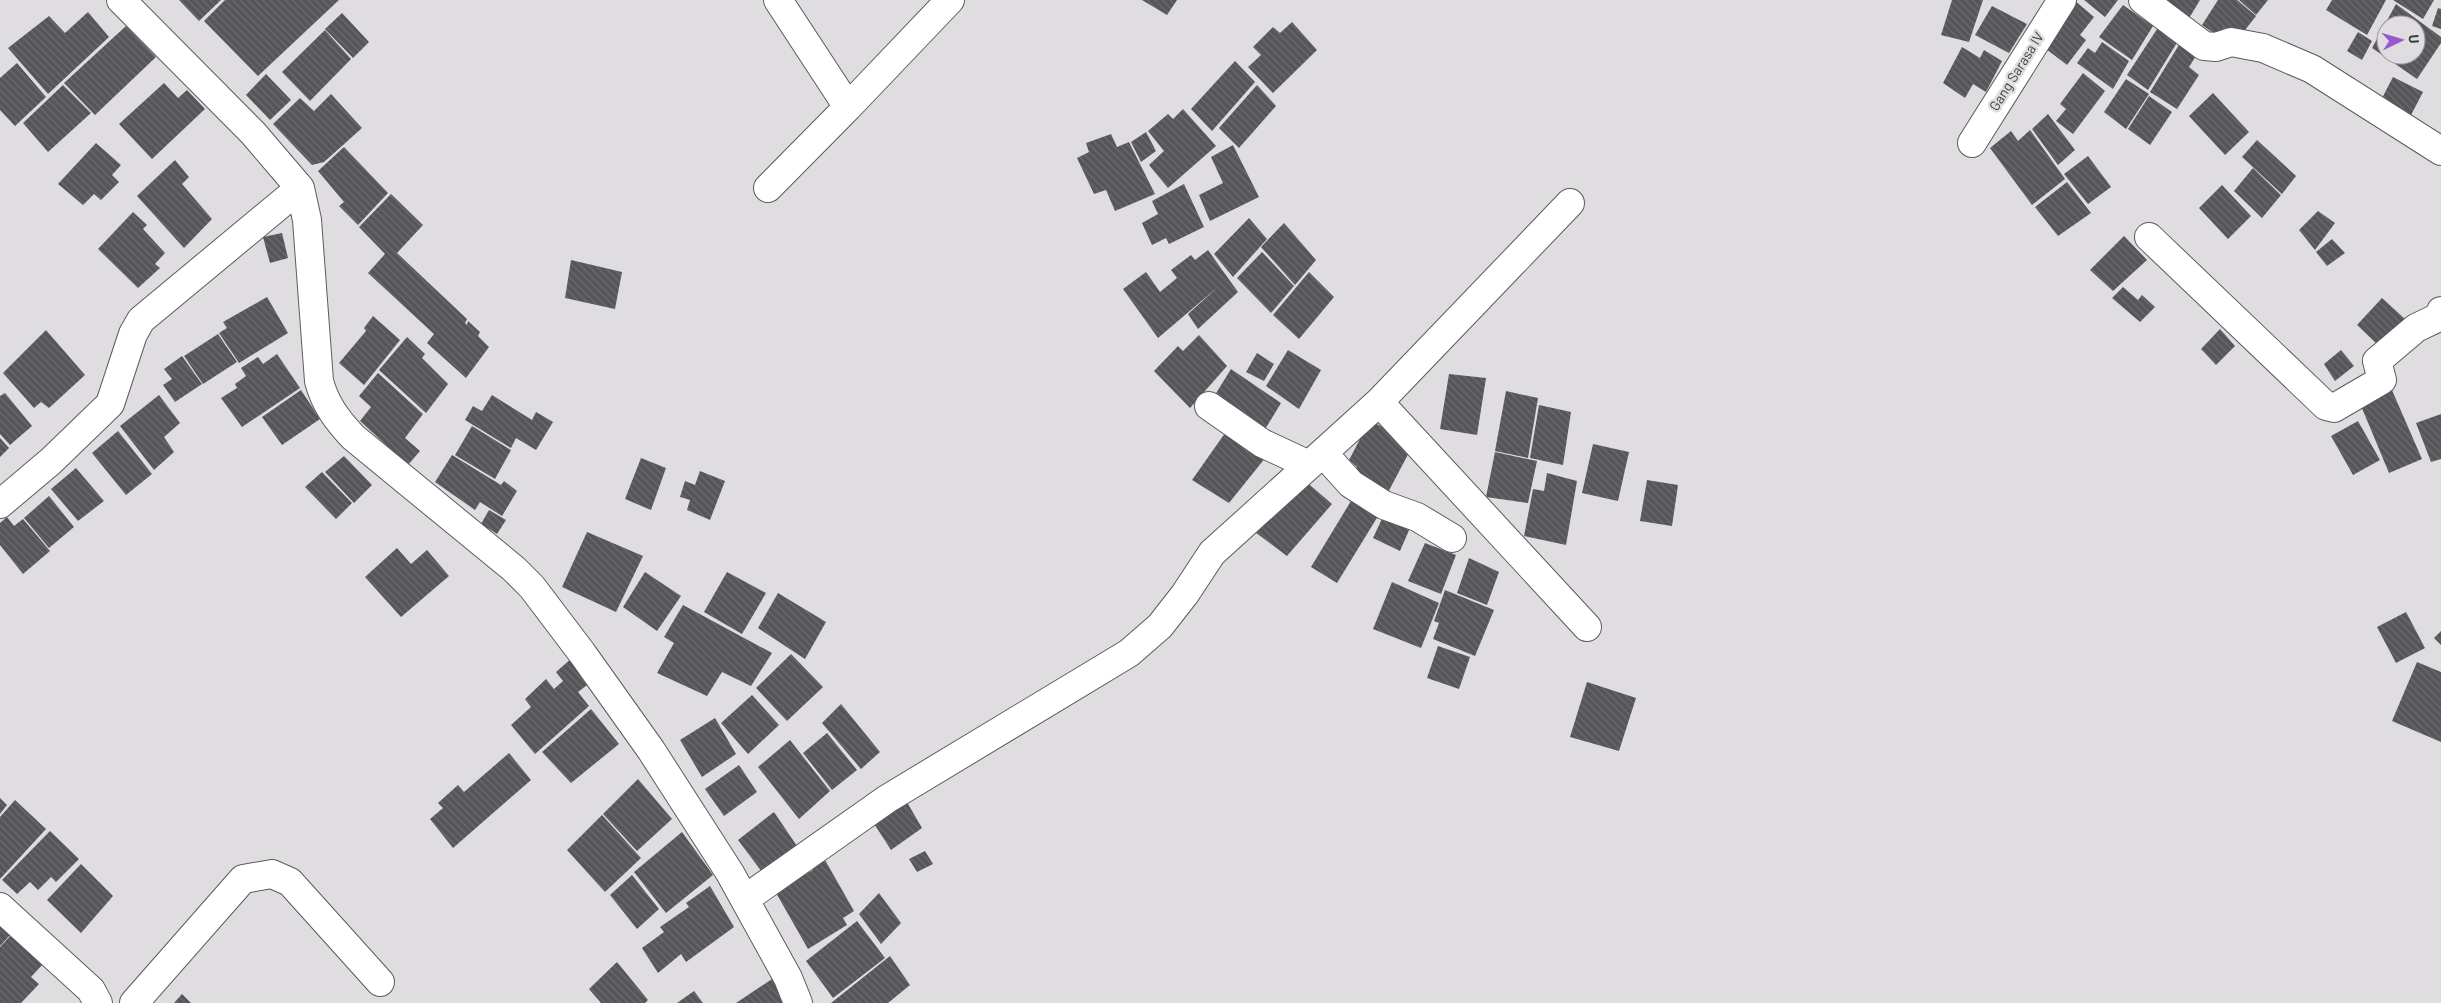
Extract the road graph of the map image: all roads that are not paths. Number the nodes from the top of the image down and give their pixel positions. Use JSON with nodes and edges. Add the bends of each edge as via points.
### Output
{"nodes":[{"id":1,"x":121,"y":0,"type":"edge"},
{"id":2,"x":778,"y":0,"type":"edge"},
{"id":3,"x":950,"y":0,"type":"edge"},
{"id":4,"x":2062,"y":0,"type":"edge"},
{"id":5,"x":2144,"y":0,"type":"edge"},
{"id":6,"x":848,"y":106,"type":"junction"},
{"id":7,"x":1972,"y":143,"type":"dead end"},
{"id":8,"x":2441,"y":151,"type":"edge"},
{"id":9,"x":300,"y":188,"type":"junction"},
{"id":10,"x":768,"y":188,"type":"dead end"},
{"id":11,"x":1570,"y":203,"type":"dead end"},
{"id":12,"x":2148,"y":237,"type":"dead end"},
{"id":13,"x":2441,"y":311,"type":"edge"},
{"id":14,"x":1379,"y":402,"type":"junction"},
{"id":15,"x":1209,"y":406,"type":"dead end"},
{"id":16,"x":1316,"y":459,"type":"junction"},
{"id":17,"x":0,"y":504,"type":"edge"},
{"id":18,"x":1452,"y":538,"type":"dead end"},
{"id":19,"x":1587,"y":627,"type":"dead end"},
{"id":20,"x":745,"y":899,"type":"junction"},
{"id":21,"x":0,"y":906,"type":"edge"},
{"id":22,"x":380,"y":982,"type":"dead end"},
{"id":23,"x":98,"y":1003,"type":"edge"},
{"id":24,"x":134,"y":1003,"type":"edge"},
{"id":25,"x":798,"y":1003,"type":"edge"}],
"edges":[{"from":1,"to":9,"type":"street","via":[[253,133]]},
{"from":2,"to":6,"type":"street"},
{"from":3,"to":6,"type":"street"},
{"from":4,"to":7,"type":"street","name":"Gang Sarasa IV"},
{"from":5,"to":8,"type":"street","via":[[2204,46],[2216,47],[2231,42],[2262,48],[2312,69]]},
{"from":6,"to":10,"type":"street"},
{"from":9,"to":17,"type":"street","via":[[141,320],[133,334],[110,404]]},
{"from":9,"to":20,"type":"street","via":[[307,220],[319,381],[327,404],[353,437],[523,576],[651,750]]},
{"from":11,"to":14,"type":"street"},
{"from":12,"to":13,"type":"street","via":[[2326,406],[2334,408],[2382,380],[2377,361],[2416,328],[2439,317]]},
{"from":14,"to":16,"type":"street"},
{"from":14,"to":19,"type":"street"},
{"from":15,"to":16,"type":"street","via":[[1262,443]]},
{"from":16,"to":18,"type":"street","via":[[1384,505],[1417,517]]},
{"from":16,"to":20,"type":"street","via":[[1212,552],[1186,594],[1160,626],[1130,653],[887,799]]},
{"from":20,"to":25,"type":"street"},
{"from":21,"to":23,"type":"street","via":[[91,990]]},
{"from":22,"to":24,"type":"street","via":[[290,882],[265,874],[243,879]]}]}
